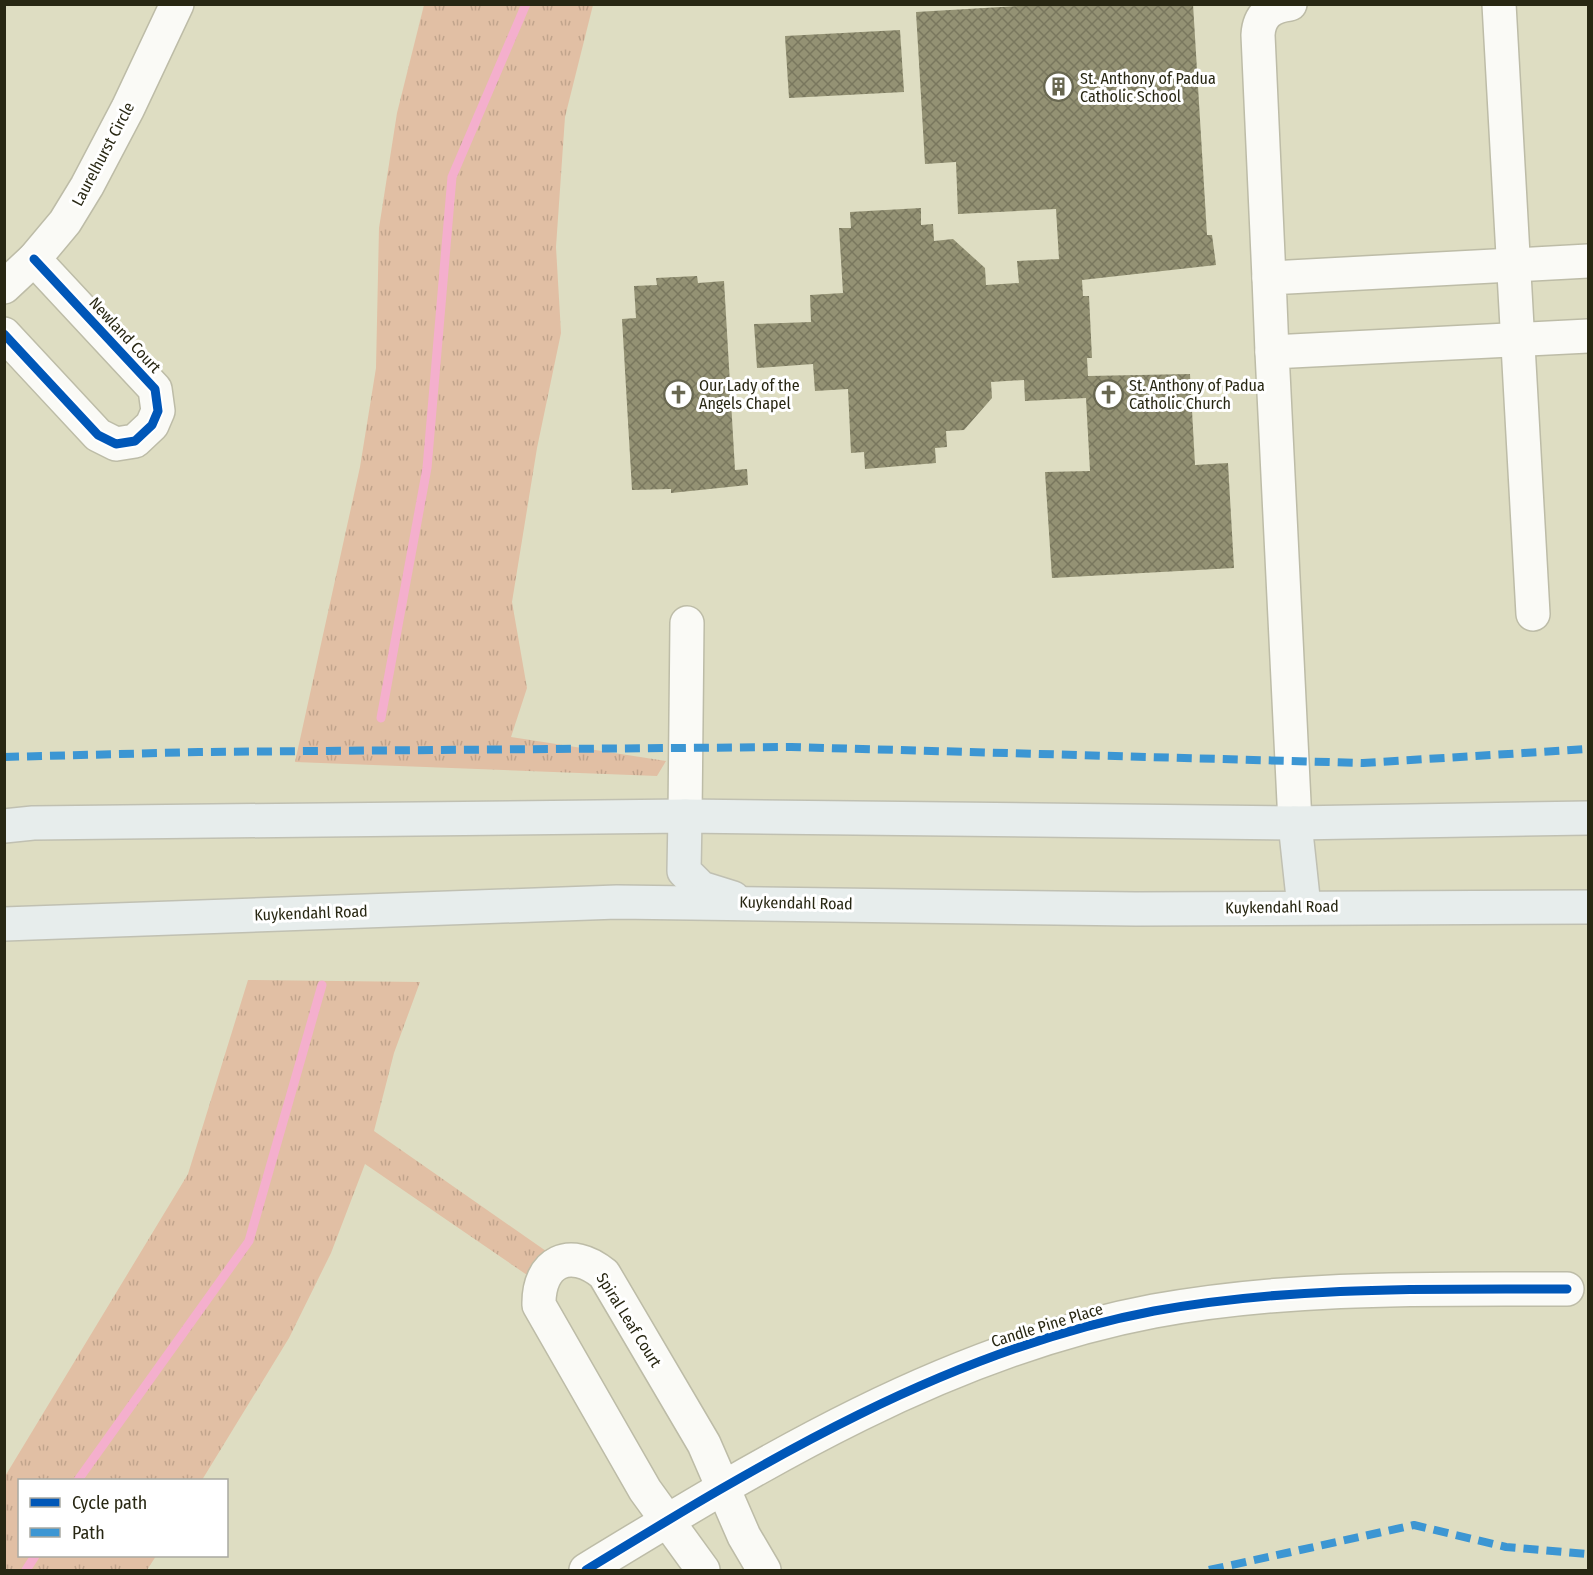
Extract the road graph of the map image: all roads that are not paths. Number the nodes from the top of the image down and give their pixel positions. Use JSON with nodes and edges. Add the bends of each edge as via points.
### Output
{"nodes":[{"id":1,"x":1290,"y":4,"type":"edge"},
{"id":2,"x":1499,"y":4,"type":"edge"},
{"id":3,"x":168,"y":7,"type":"edge"},
{"id":4,"x":34,"y":260,"type":"junction"},
{"id":5,"x":1588,"y":261,"type":"edge"},
{"id":6,"x":1514,"y":265,"type":"junction"},
{"id":7,"x":1269,"y":278,"type":"junction"},
{"id":8,"x":4,"y":287,"type":"edge"},
{"id":9,"x":4,"y":334,"type":"edge"},
{"id":10,"x":1588,"y":336,"type":"edge"},
{"id":11,"x":1518,"y":340,"type":"junction"},
{"id":12,"x":1272,"y":352,"type":"junction"},
{"id":13,"x":1533,"y":614,"type":"dead end"},
{"id":14,"x":687,"y":623,"type":"dead end"},
{"id":15,"x":685,"y":816,"type":"junction"},
{"id":16,"x":1588,"y":818,"type":"edge"},
{"id":17,"x":1295,"y":823,"type":"junction"},
{"id":18,"x":4,"y":826,"type":"edge"},
{"id":19,"x":748,"y":902,"type":"junction"},
{"id":20,"x":1304,"y":907,"type":"junction"},
{"id":21,"x":1588,"y":907,"type":"edge"},
{"id":22,"x":4,"y":924,"type":"edge"},
{"id":23,"x":1567,"y":1289,"type":"dead end"},
{"id":24,"x":723,"y":1489,"type":"junction"},
{"id":25,"x":668,"y":1521,"type":"junction"},
{"id":26,"x":586,"y":1570,"type":"edge"},
{"id":27,"x":703,"y":1570,"type":"edge"},
{"id":28,"x":764,"y":1570,"type":"edge"}],
"edges":[{"from":1,"to":7,"type":"street","via":[[1269,10],[1258,25]]},
{"from":2,"to":6,"type":"street"},
{"from":3,"to":4,"type":"street","name":"Laurelhurst Circle","via":[[128,108],[87,186],[65,222]]},
{"from":4,"to":8,"type":"street","name":"Laurelhurst Circle"},
{"from":4,"to":9,"type":"street","name":"Newland Court","via":[[155,389],[158,411],[152,425],[135,441],[116,444],[98,435]]},
{"from":5,"to":6,"type":"street"},
{"from":6,"to":7,"type":"street"},
{"from":6,"to":11,"type":"street"},
{"from":7,"to":12,"type":"street"},
{"from":10,"to":11,"type":"street"},
{"from":11,"to":12,"type":"street"},
{"from":11,"to":13,"type":"street"},
{"from":12,"to":17,"type":"street"},
{"from":14,"to":15,"type":"street"},
{"from":15,"to":17,"type":"main road"},
{"from":15,"to":18,"type":"main road"},
{"from":15,"to":19,"type":"main road","via":[[684,871],[701,888]]},
{"from":16,"to":17,"type":"main road"},
{"from":17,"to":20,"type":"main road"},
{"from":19,"to":20,"type":"main road","name":"Kuykendahl Road","via":[[1136,909]]},
{"from":19,"to":22,"type":"main road","name":"Kuykendahl Road","via":[[617,902]]},
{"from":20,"to":21,"type":"main road","name":"Kuykendahl Road"},
{"from":23,"to":24,"type":"street","name":"Candle Pine Place","via":[[1344,1290],[1248,1297],[1154,1311],[1064,1332],[888,1399]]},
{"from":24,"to":25,"type":"street","name":"Candle Pine Place"},
{"from":24,"to":25,"type":"street","name":"Spiral Leaf Court","via":[[704,1444],[604,1274],[577,1259],[551,1267],[541,1279],[539,1305],[645,1490]]},
{"from":24,"to":28,"type":"street","name":"Spiral Leaf Court"},
{"from":25,"to":26,"type":"street","name":"Candle Pine Place"},
{"from":25,"to":27,"type":"street","name":"Spiral Leaf Court"}]}
